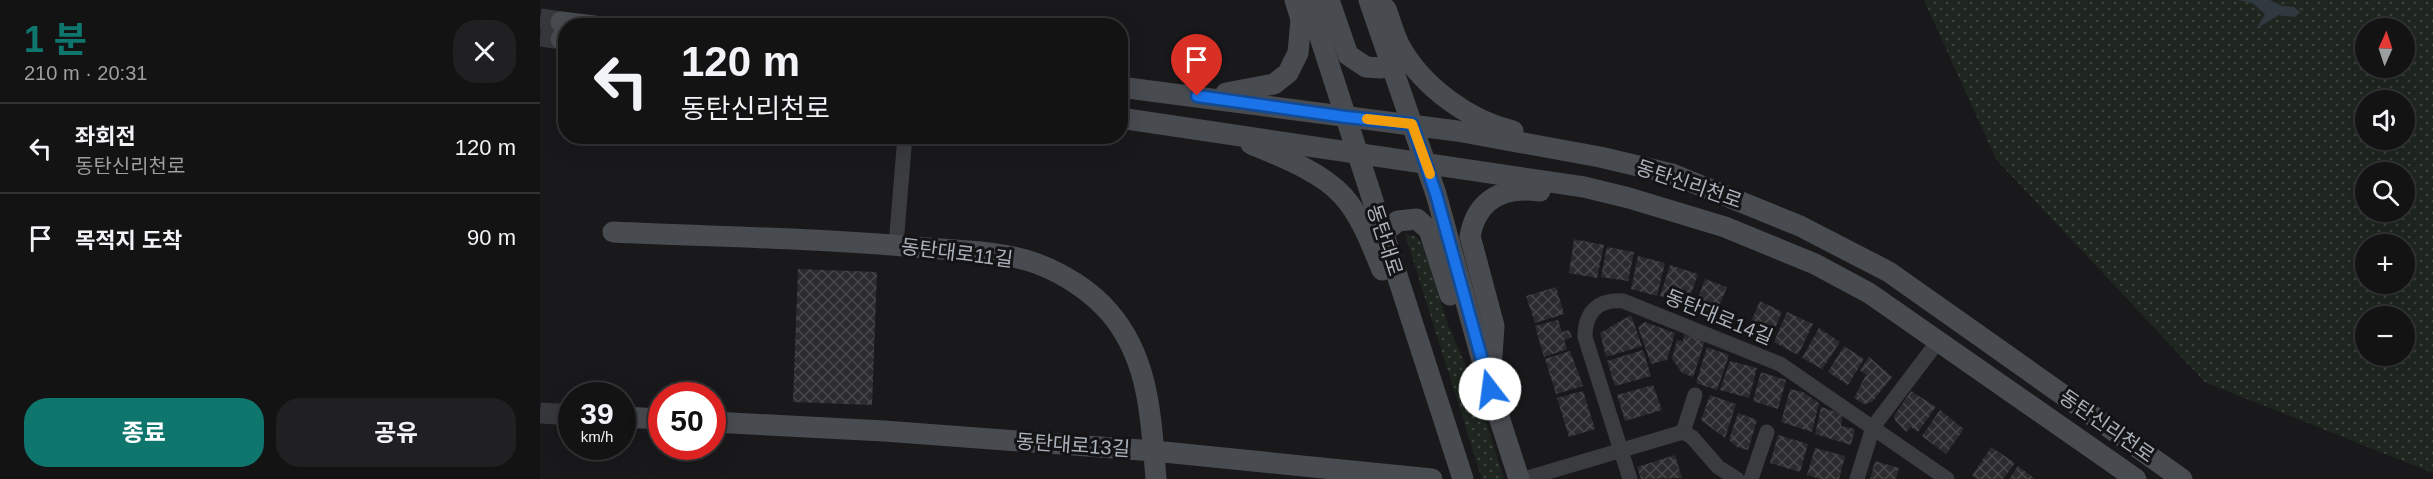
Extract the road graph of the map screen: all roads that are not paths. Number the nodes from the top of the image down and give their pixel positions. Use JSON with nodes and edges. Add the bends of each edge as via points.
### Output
{"nodes":[{"id":1,"x":1296,"y":0,"type":"edge"},
{"id":2,"x":1308,"y":0,"type":"edge"},
{"id":3,"x":1329,"y":0,"type":"edge"},
{"id":4,"x":1369,"y":0,"type":"edge"},
{"id":5,"x":1383,"y":0,"type":"edge"},
{"id":6,"x":1389,"y":61,"type":"junction"},
{"id":7,"x":1128,"y":88,"type":"edge"},
{"id":8,"x":1197,"y":96,"type":"junction"},
{"id":9,"x":1346,"y":117,"type":"junction"},
{"id":10,"x":1128,"y":119,"type":"edge"},
{"id":11,"x":1412,"y":124,"type":"junction"},
{"id":12,"x":1220,"y":131,"type":"junction"},
{"id":13,"x":904,"y":144,"type":"edge"},
{"id":14,"x":1358,"y":154,"type":"junction"},
{"id":15,"x":1600,"y":157,"type":"junction"},
{"id":16,"x":1427,"y":163,"type":"junction"},
{"id":17,"x":1672,"y":210,"type":"junction"},
{"id":18,"x":613,"y":232,"type":"dead end"},
{"id":19,"x":1383,"y":233,"type":"junction"},
{"id":20,"x":896,"y":245,"type":"junction"},
{"id":21,"x":1938,"y":340,"type":"junction"},
{"id":22,"x":1490,"y":389,"type":"junction"},
{"id":23,"x":1435,"y":393,"type":"junction"},
{"id":24,"x":1695,"y":395,"type":"dead end"},
{"id":25,"x":726,"y":423,"type":"edge"},
{"id":26,"x":1873,"y":427,"type":"junction"},
{"id":27,"x":1683,"y":432,"type":"junction"},
{"id":28,"x":1767,"y":432,"type":"dead end"},
{"id":29,"x":1621,"y":450,"type":"junction"},
{"id":30,"x":1154,"y":451,"type":"junction"},
{"id":31,"x":1156,"y":479,"type":"edge"},
{"id":32,"x":1432,"y":479,"type":"edge"},
{"id":33,"x":1463,"y":479,"type":"edge"},
{"id":34,"x":1519,"y":479,"type":"edge"},
{"id":35,"x":1524,"y":479,"type":"edge"},
{"id":36,"x":1630,"y":479,"type":"edge"},
{"id":37,"x":1737,"y":479,"type":"edge"},
{"id":38,"x":1751,"y":479,"type":"edge"},
{"id":39,"x":1857,"y":479,"type":"edge"},
{"id":40,"x":1947,"y":479,"type":"edge"},
{"id":41,"x":2136,"y":479,"type":"edge"},
{"id":42,"x":2182,"y":479,"type":"edge"}],
"edges":[{"from":1,"to":8,"type":"main road","via":[[1301,19],[1298,53],[1288,73],[1274,84]]},
{"from":2,"to":9,"type":"main road","name":"동탄대로"},
{"from":3,"to":6,"type":"main road","via":[[1348,55],[1366,67],[1381,68]]},
{"from":4,"to":6,"type":"main road"},
{"from":5,"to":15,"type":"main road","via":[[1401,47],[1417,70],[1451,103],[1500,128],[1560,141]]},
{"from":6,"to":11,"type":"main road"},
{"from":7,"to":8,"type":"main road","name":"동탄신리천로"},
{"from":8,"to":9,"type":"main road","name":"동탄신리천로"},
{"from":9,"to":11,"type":"main road","name":"동탄신리천로"},
{"from":9,"to":14,"type":"main road","name":"동탄대로"},
{"from":10,"to":12,"type":"main road","name":"동탄신리천로"},
{"from":11,"to":15,"type":"main road","name":"동탄신리천로"},
{"from":11,"to":16,"type":"main road"},
{"from":12,"to":14,"type":"main road","name":"동탄신리천로"},
{"from":12,"to":23,"type":"main road","via":[[1308,170],[1343,196],[1369,237]]},
{"from":13,"to":20,"type":"street"},
{"from":14,"to":16,"type":"main road","name":"동탄신리천로"},
{"from":14,"to":19,"type":"main road","name":"동탄대로"},
{"from":15,"to":42,"type":"main road","name":"동탄신리천로","via":[[1672,174],[1736,199],[1800,226],[1879,267]]},
{"from":16,"to":17,"type":"main road","name":"동탄신리천로","via":[[1584,187]]},
{"from":16,"to":22,"type":"main road"},
{"from":17,"to":21,"type":"main road","name":"동탄신리천로","via":[[1815,264],[1869,293]]},
{"from":17,"to":22,"type":"main road","via":[[1639,211],[1521,188],[1503,193],[1481,208],[1470,236],[1494,326]]},
{"from":18,"to":20,"type":"main road","name":"동탄대로11길"},
{"from":19,"to":22,"type":"main road","via":[[1398,221],[1417,219],[1429,230],[1462,331]]},
{"from":19,"to":23,"type":"main road","name":"동탄대로"},
{"from":20,"to":30,"type":"main road","name":"동탄대로11길","via":[[999,255],[1037,264],[1068,278],[1089,294],[1108,311],[1138,360],[1152,417]]},
{"from":21,"to":26,"type":"street"},
{"from":21,"to":41,"type":"main road","name":"동탄신리천로"},
{"from":22,"to":34,"type":"main road"},
{"from":23,"to":33,"type":"main road","name":"동탄대로"},
{"from":24,"to":27,"type":"street"},
{"from":25,"to":30,"type":"main road","name":"동탄대로13길"},
{"from":26,"to":29,"type":"street","name":"동탄대로14길","via":[[1780,364],[1612,300],[1592,310],[1584,337]]},
{"from":26,"to":39,"type":"street"},
{"from":26,"to":40,"type":"street","name":"동탄대로14길"},
{"from":27,"to":29,"type":"street"},
{"from":27,"to":37,"type":"street","via":[[1718,467]]},
{"from":28,"to":38,"type":"street"},
{"from":29,"to":35,"type":"street"},
{"from":29,"to":36,"type":"street","name":"동탄대로14길"},
{"from":30,"to":31,"type":"main road","name":"동탄대로11길"},
{"from":30,"to":32,"type":"main road","name":"동탄대로13길"}]}
